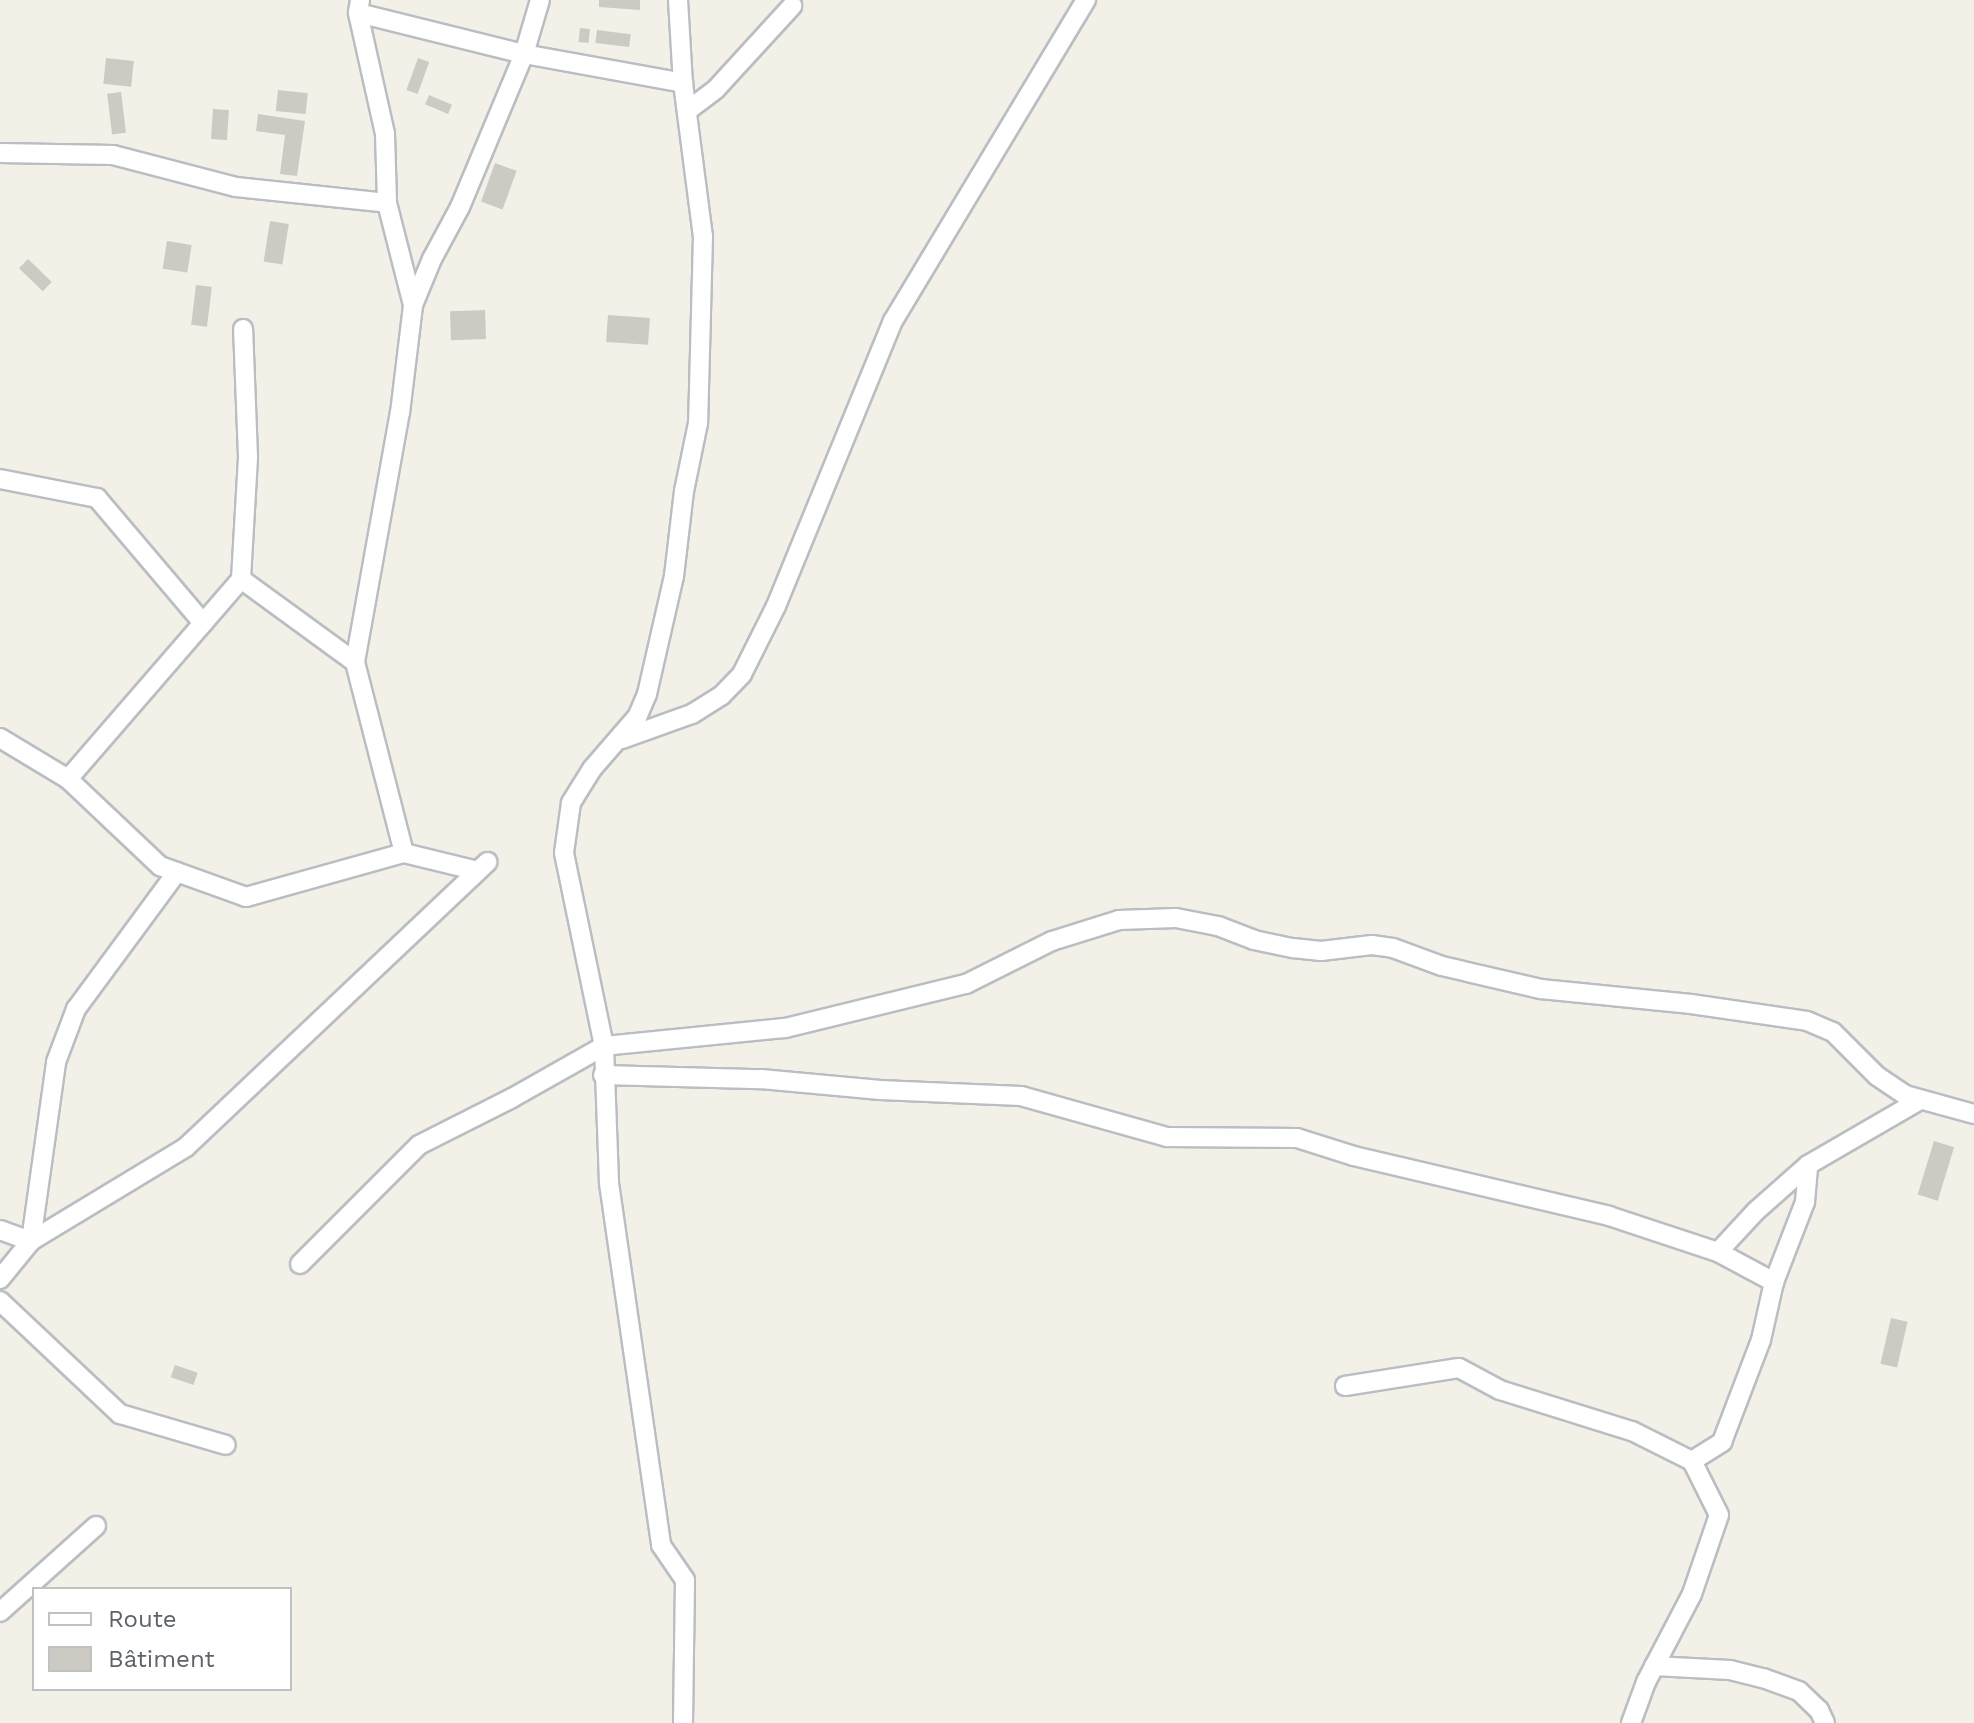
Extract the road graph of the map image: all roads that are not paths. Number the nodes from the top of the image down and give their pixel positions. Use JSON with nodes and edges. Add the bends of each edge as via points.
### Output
{"nodes":[{"id":1,"x":540,"y":0,"type":"edge"},
{"id":2,"x":678,"y":0,"type":"edge"},
{"id":3,"x":1086,"y":0,"type":"edge"},
{"id":4,"x":359,"y":6,"type":"edge"},
{"id":5,"x":792,"y":6,"type":"dead end"},
{"id":6,"x":524,"y":54,"type":"junction"},
{"id":7,"x":683,"y":83,"type":"junction"},
{"id":8,"x":687,"y":111,"type":"junction"},
{"id":9,"x":0,"y":153,"type":"edge"},
{"id":10,"x":387,"y":203,"type":"junction"},
{"id":11,"x":413,"y":305,"type":"junction"},
{"id":12,"x":243,"y":329,"type":"dead end"},
{"id":13,"x":0,"y":479,"type":"edge"},
{"id":14,"x":241,"y":579,"type":"junction"},
{"id":15,"x":203,"y":623,"type":"junction"},
{"id":16,"x":355,"y":662,"type":"junction"},
{"id":17,"x":0,"y":738,"type":"edge"},
{"id":18,"x":622,"y":739,"type":"junction"},
{"id":19,"x":68,"y":779,"type":"junction"},
{"id":20,"x":404,"y":853,"type":"junction"},
{"id":21,"x":177,"y":872,"type":"junction"},
{"id":22,"x":604,"y":1046,"type":"junction"},
{"id":23,"x":603,"y":1075,"type":"junction"},
{"id":24,"x":1920,"y":1100,"type":"junction"},
{"id":25,"x":1974,"y":1114,"type":"edge"},
{"id":26,"x":1808,"y":1165,"type":"junction"},
{"id":27,"x":0,"y":1230,"type":"edge"},
{"id":28,"x":31,"y":1241,"type":"junction"},
{"id":29,"x":1718,"y":1252,"type":"junction"},
{"id":30,"x":300,"y":1264,"type":"dead end"},
{"id":31,"x":0,"y":1279,"type":"edge"},
{"id":32,"x":1774,"y":1282,"type":"junction"},
{"id":33,"x":0,"y":1301,"type":"edge"},
{"id":34,"x":1345,"y":1386,"type":"dead end"},
{"id":35,"x":226,"y":1445,"type":"dead end"},
{"id":36,"x":1692,"y":1461,"type":"junction"},
{"id":37,"x":96,"y":1526,"type":"dead end"},
{"id":38,"x":0,"y":1612,"type":"edge"},
{"id":39,"x":1654,"y":1666,"type":"junction"},
{"id":40,"x":683,"y":1723,"type":"edge"},
{"id":41,"x":1631,"y":1723,"type":"edge"},
{"id":42,"x":1825,"y":1723,"type":"edge"}],
"edges":[{"from":1,"to":6,"type":"street"},
{"from":2,"to":7,"type":"street"},
{"from":3,"to":18,"type":"street","via":[[893,321],[787,581],[742,674],[721,696],[692,714]]},
{"from":4,"to":6,"type":"street"},
{"from":4,"to":10,"type":"street","via":[[385,134]]},
{"from":5,"to":8,"type":"street","via":[[716,89]]},
{"from":6,"to":7,"type":"street"},
{"from":6,"to":11,"type":"street"},
{"from":7,"to":8,"type":"street"},
{"from":8,"to":18,"type":"street","via":[[703,236],[698,423],[656,665],[637,717]]},
{"from":9,"to":10,"type":"street","via":[[113,155],[236,187]]},
{"from":10,"to":11,"type":"street"},
{"from":11,"to":16,"type":"street","via":[[400,413]]},
{"from":12,"to":14,"type":"street","via":[[248,457]]},
{"from":13,"to":15,"type":"street","via":[[97,498]]},
{"from":14,"to":15,"type":"street"},
{"from":14,"to":16,"type":"street"},
{"from":15,"to":19,"type":"street"},
{"from":16,"to":20,"type":"street"},
{"from":17,"to":19,"type":"street"},
{"from":18,"to":22,"type":"street","via":[[586,778],[571,803],[564,831]]},
{"from":19,"to":21,"type":"street","via":[[160,866]]},
{"from":20,"to":21,"type":"street","via":[[246,897]]},
{"from":20,"to":28,"type":"street","via":[[482,866],[186,1147]]},
{"from":21,"to":28,"type":"street","via":[[76,1009],[56,1062]]},
{"from":22,"to":23,"type":"street"},
{"from":22,"to":24,"type":"street","via":[[785,1028],[966,984],[1052,941],[1119,920],[1176,918],[1293,948],[1383,946],[1541,989],[1807,1021],[1833,1032],[1890,1087]]},
{"from":22,"to":30,"type":"street","via":[[419,1145]]},
{"from":23,"to":29,"type":"street","via":[[1021,1096],[1167,1137],[1297,1138],[1609,1216]]},
{"from":23,"to":40,"type":"street","via":[[609,1183],[661,1545],[685,1580]]},
{"from":24,"to":25,"type":"street"},
{"from":24,"to":26,"type":"street"},
{"from":26,"to":29,"type":"street"},
{"from":26,"to":32,"type":"street","via":[[1805,1202]]},
{"from":27,"to":28,"type":"street"},
{"from":28,"to":31,"type":"street"},
{"from":29,"to":32,"type":"street"},
{"from":32,"to":36,"type":"street","via":[[1761,1340],[1722,1442]]},
{"from":33,"to":35,"type":"street","via":[[120,1414]]},
{"from":34,"to":36,"type":"street","via":[[1459,1368],[1500,1390],[1632,1431]]},
{"from":36,"to":39,"type":"street","via":[[1719,1515],[1692,1594]]},
{"from":37,"to":38,"type":"street"},
{"from":39,"to":41,"type":"street"},
{"from":39,"to":42,"type":"street","via":[[1730,1670],[1763,1678],[1799,1691]]}]}
